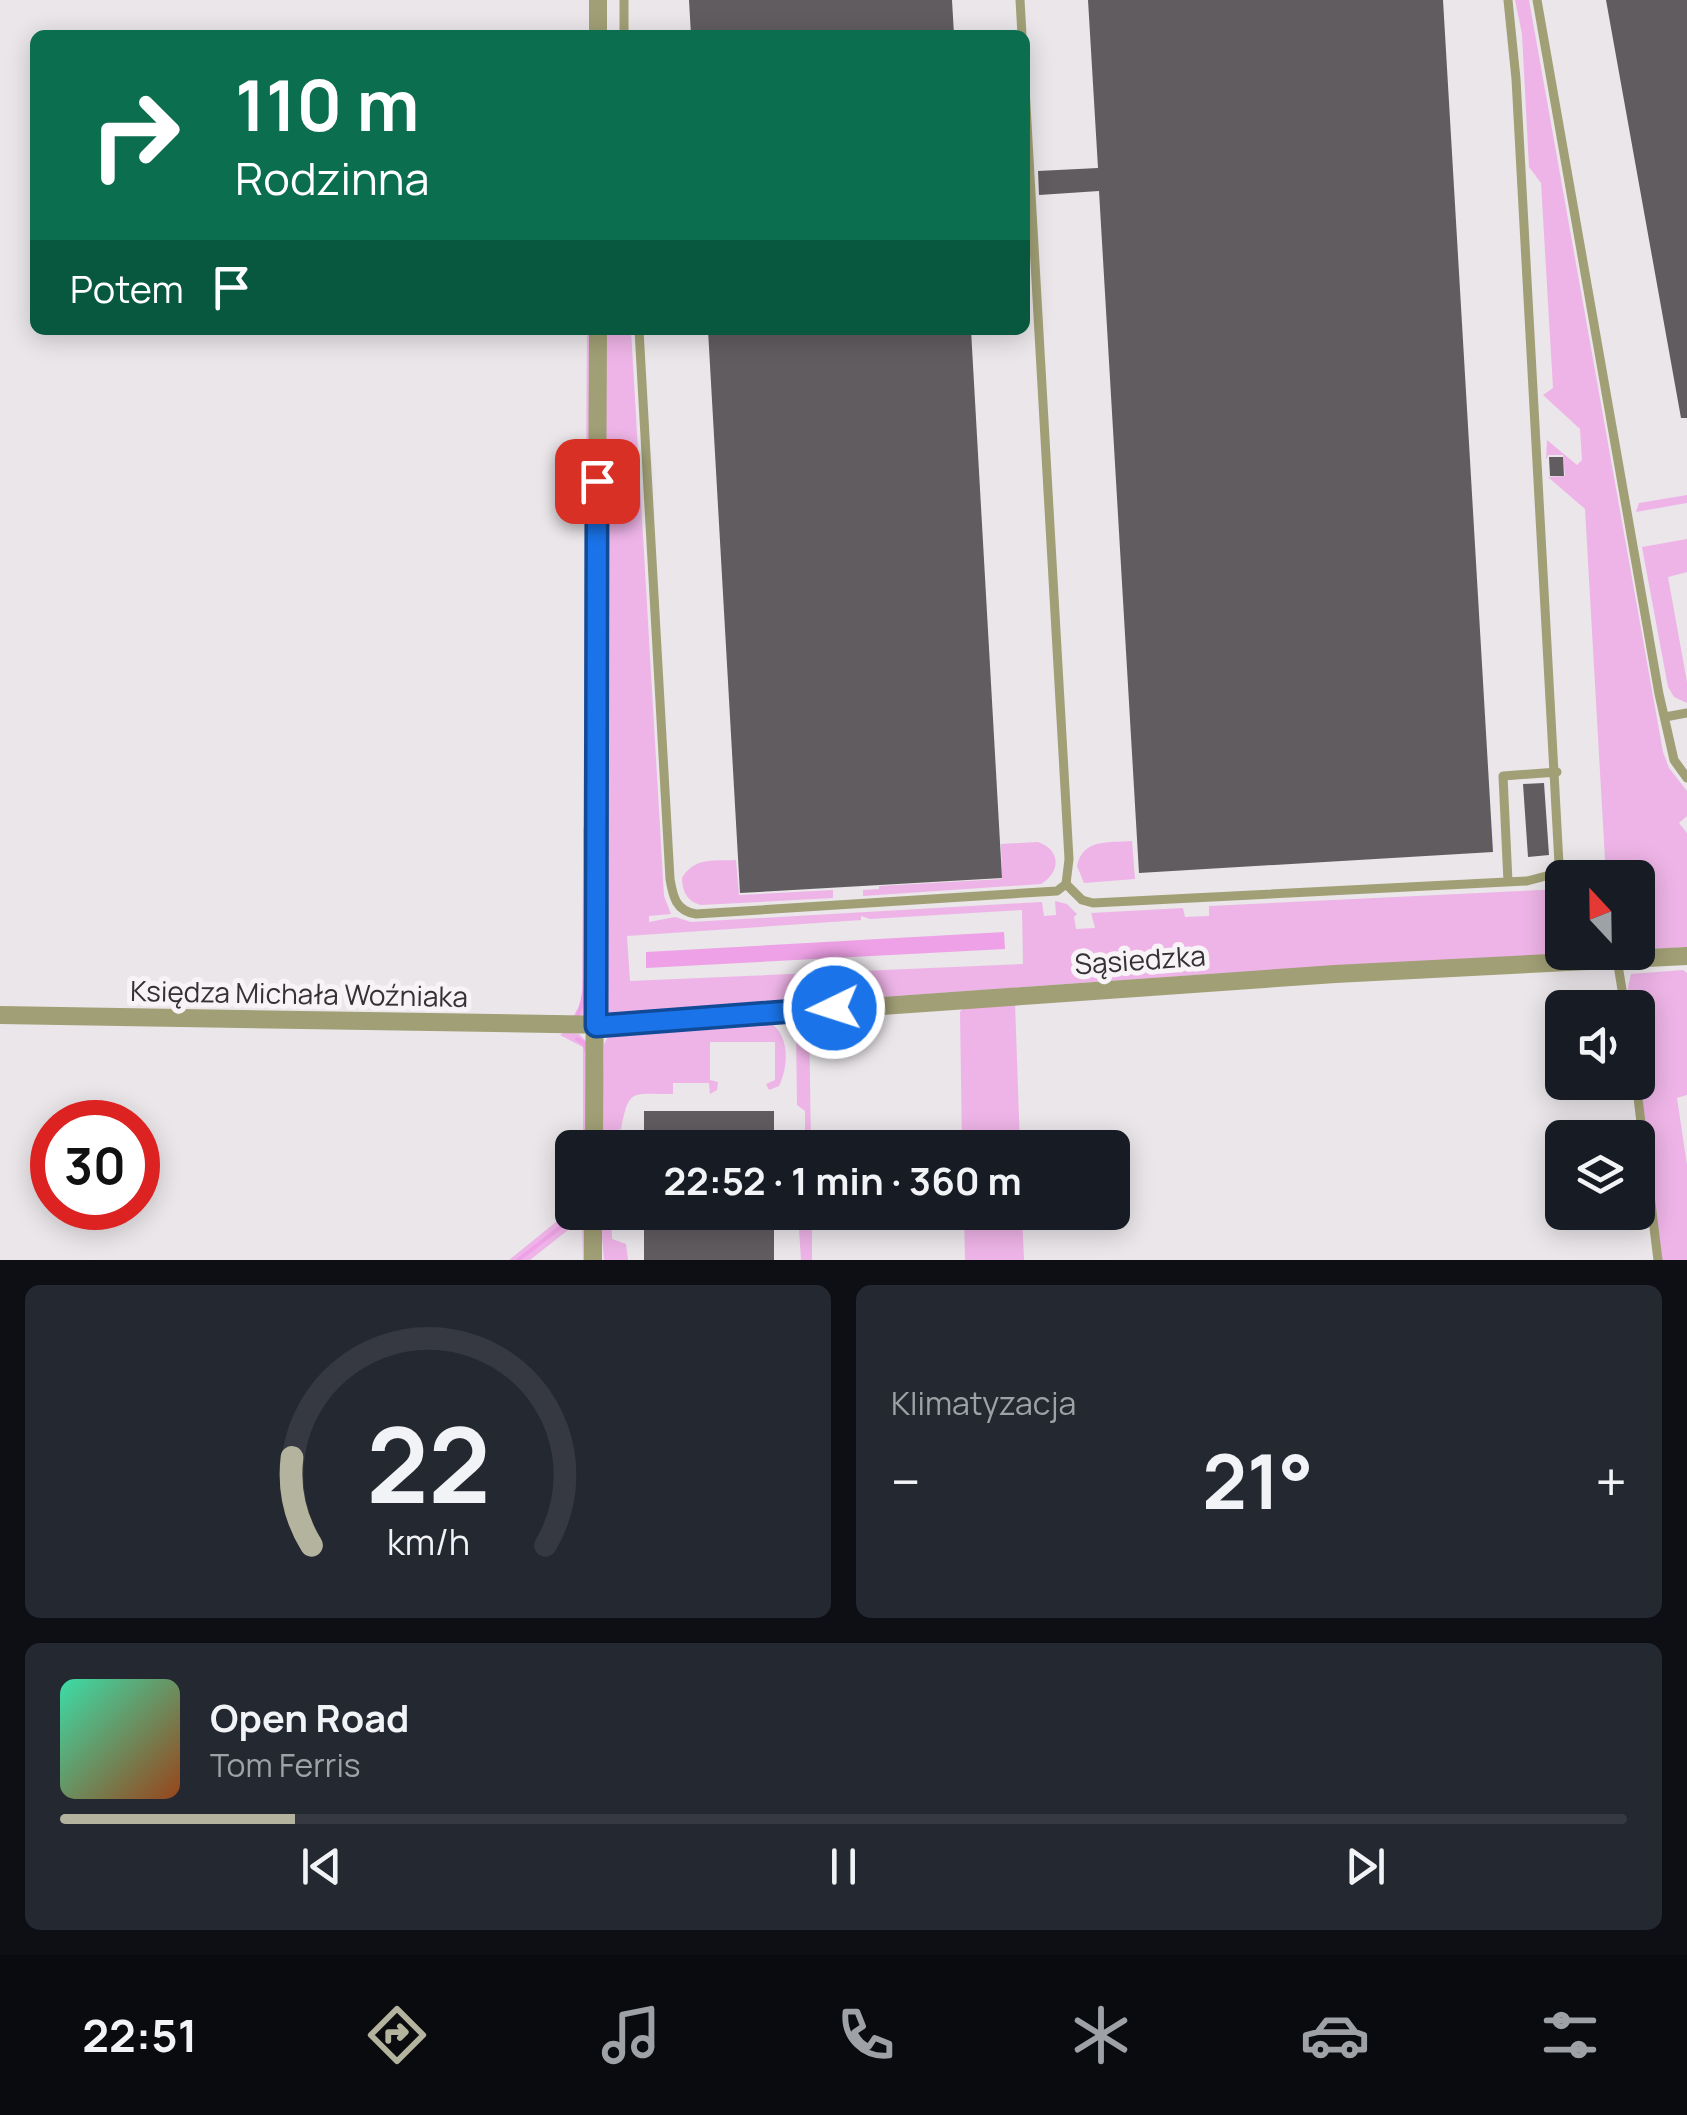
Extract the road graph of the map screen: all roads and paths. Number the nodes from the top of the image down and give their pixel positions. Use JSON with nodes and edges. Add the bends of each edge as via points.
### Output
{"nodes":[{"id":1,"x":598,"y":0,"type":"edge"},
{"id":2,"x":624,"y":0,"type":"edge"},
{"id":3,"x":1020,"y":0,"type":"edge"},
{"id":4,"x":1508,"y":0,"type":"edge"},
{"id":5,"x":1537,"y":0,"type":"edge"},
{"id":6,"x":598,"y":30,"type":"edge"},
{"id":7,"x":624,"y":30,"type":"edge"},
{"id":8,"x":1022,"y":30,"type":"edge"},
{"id":9,"x":1030,"y":176,"type":"edge"},
{"id":10,"x":598,"y":335,"type":"edge"},
{"id":11,"x":639,"y":335,"type":"edge"},
{"id":12,"x":1687,"y":713,"type":"edge"},
{"id":13,"x":1664,"y":717,"type":"junction"},
{"id":14,"x":1556,"y":772,"type":"junction"},
{"id":15,"x":1687,"y":778,"type":"edge"},
{"id":16,"x":1508,"y":882,"type":"junction"},
{"id":17,"x":1066,"y":884,"type":"junction"},
{"id":18,"x":1687,"y":956,"type":"edge"},
{"id":19,"x":1655,"y":957,"type":"edge"},
{"id":20,"x":1545,"y":963,"type":"edge"},
{"id":21,"x":0,"y":1015,"type":"edge"},
{"id":22,"x":596,"y":1026,"type":"junction"},
{"id":23,"x":1638,"y":1100,"type":"edge"},
{"id":24,"x":594,"y":1130,"type":"edge"},
{"id":25,"x":593,"y":1230,"type":"edge"},
{"id":26,"x":593,"y":1260,"type":"edge"},
{"id":27,"x":1658,"y":1260,"type":"edge"}],
"edges":[{"from":1,"to":6,"type":"street"},
{"from":2,"to":7,"type":"lane"},
{"from":3,"to":8,"type":"lane"},
{"from":4,"to":14,"type":"lane"},
{"from":5,"to":13,"type":"lane"},
{"from":9,"to":17,"type":"lane"},
{"from":10,"to":22,"type":"street"},
{"from":11,"to":17,"type":"lane","via":[[670,880],[678,906],[691,914],[715,913],[1039,894]]},
{"from":12,"to":13,"type":"lane"},
{"from":13,"to":15,"type":"lane","via":[[1674,760]]},
{"from":14,"to":16,"type":"lane","via":[[1559,864],[1542,878]]},
{"from":14,"to":16,"type":"lane","via":[[1504,776]]},
{"from":16,"to":17,"type":"lane","via":[[1093,903]]},
{"from":18,"to":19,"type":"street","name":"Sąsiedzka"},
{"from":20,"to":22,"type":"street","name":"Sąsiedzka"},
{"from":21,"to":22,"type":"street","name":"Księdza Michała Woźniaka"},
{"from":22,"to":24,"type":"street"},
{"from":23,"to":27,"type":"lane"},
{"from":25,"to":26,"type":"street"}]}
